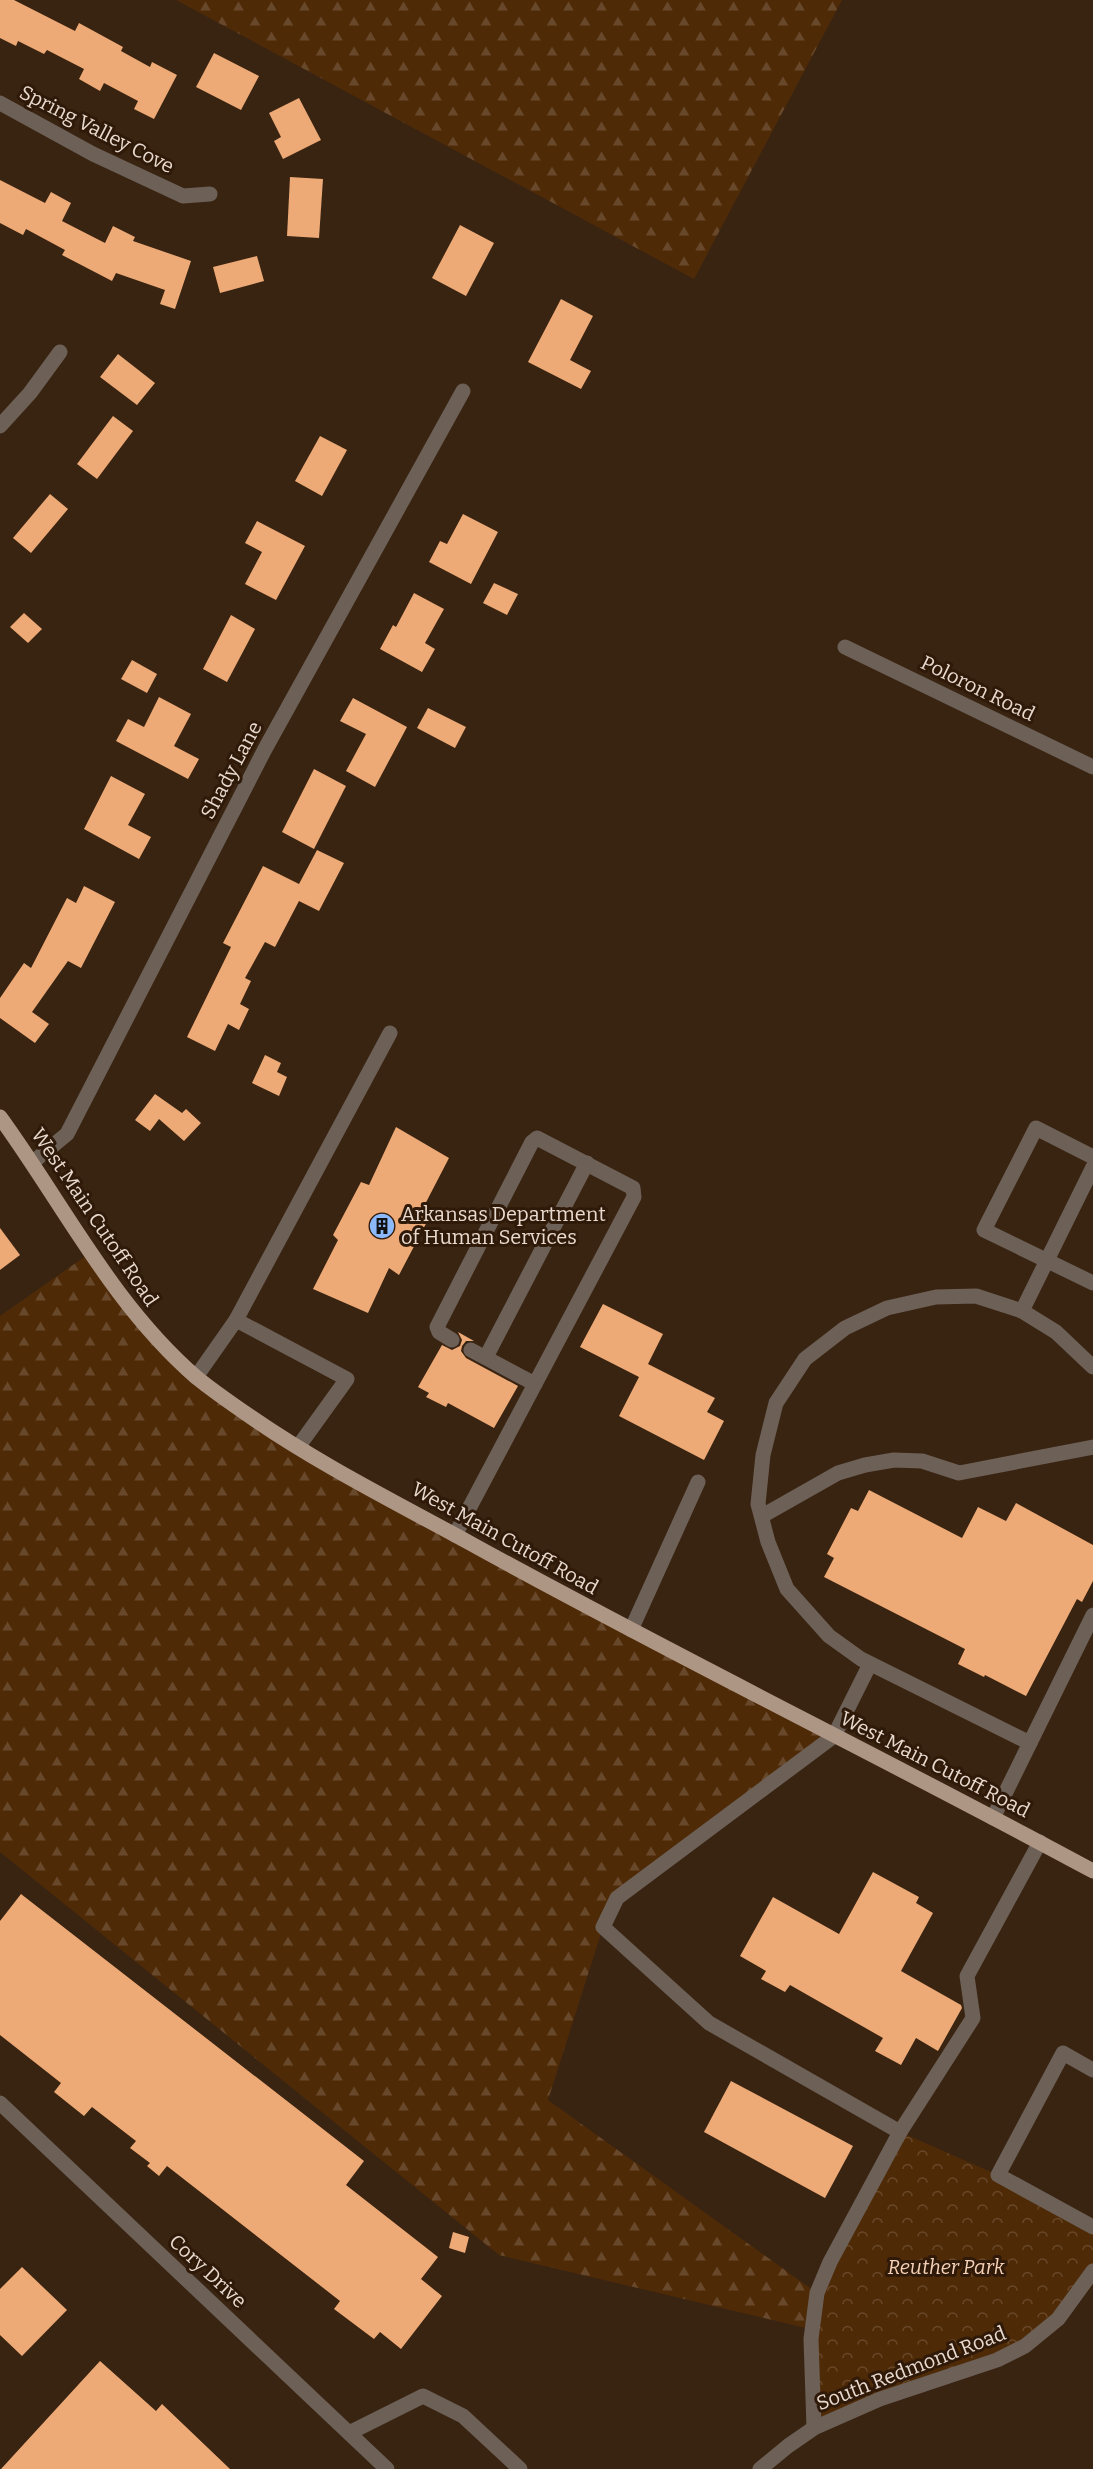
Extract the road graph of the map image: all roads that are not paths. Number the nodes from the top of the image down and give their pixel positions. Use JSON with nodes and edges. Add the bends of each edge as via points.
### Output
{"nodes":[{"id":1,"x":0,"y":103,"type":"edge"},
{"id":2,"x":210,"y":194,"type":"dead end"},
{"id":3,"x":60,"y":352,"type":"dead end"},
{"id":4,"x":463,"y":391,"type":"dead end"},
{"id":5,"x":0,"y":426,"type":"edge"},
{"id":6,"x":845,"y":647,"type":"dead end"},
{"id":7,"x":1093,"y":767,"type":"edge"},
{"id":8,"x":390,"y":1033,"type":"dead end"},
{"id":9,"x":0,"y":1118,"type":"edge"},
{"id":10,"x":1093,"y":1157,"type":"edge"},
{"id":11,"x":33,"y":1162,"type":"junction"},
{"id":12,"x":587,"y":1164,"type":"junction"},
{"id":13,"x":1093,"y":1167,"type":"edge"},
{"id":14,"x":1047,"y":1261,"type":"junction"},
{"id":15,"x":1093,"y":1283,"type":"edge"},
{"id":16,"x":1022,"y":1311,"type":"junction"},
{"id":17,"x":236,"y":1320,"type":"junction"},
{"id":18,"x":452,"y":1340,"type":"dead end"},
{"id":19,"x":471,"y":1350,"type":"dead end"},
{"id":20,"x":486,"y":1357,"type":"junction"},
{"id":21,"x":1093,"y":1367,"type":"edge"},
{"id":22,"x":196,"y":1377,"type":"junction"},
{"id":23,"x":535,"y":1384,"type":"junction"},
{"id":24,"x":298,"y":1447,"type":"junction"},
{"id":25,"x":1093,"y":1447,"type":"edge"},
{"id":26,"x":698,"y":1482,"type":"dead end"},
{"id":27,"x":762,"y":1516,"type":"junction"},
{"id":28,"x":455,"y":1535,"type":"junction"},
{"id":29,"x":1093,"y":1615,"type":"edge"},
{"id":30,"x":631,"y":1630,"type":"junction"},
{"id":31,"x":870,"y":1664,"type":"junction"},
{"id":32,"x":834,"y":1736,"type":"junction"},
{"id":33,"x":1030,"y":1743,"type":"junction"},
{"id":34,"x":993,"y":1818,"type":"junction"},
{"id":35,"x":1040,"y":1842,"type":"junction"},
{"id":36,"x":1093,"y":1871,"type":"edge"},
{"id":37,"x":1093,"y":2070,"type":"edge"},
{"id":38,"x":0,"y":2103,"type":"edge"},
{"id":39,"x":900,"y":2132,"type":"junction"},
{"id":40,"x":1093,"y":2227,"type":"edge"},
{"id":41,"x":1093,"y":2271,"type":"edge"},
{"id":42,"x":814,"y":2428,"type":"junction"},
{"id":43,"x":349,"y":2433,"type":"junction"},
{"id":44,"x":387,"y":2469,"type":"edge"},
{"id":45,"x":520,"y":2469,"type":"edge"},
{"id":46,"x":760,"y":2469,"type":"edge"}],
"edges":[{"from":1,"to":2,"type":"street","name":"Spring Valley Cove","via":[[93,154],[183,196]]},
{"from":3,"to":5,"type":"street"},
{"from":4,"to":11,"type":"street","name":"Shady Lane","via":[[265,749],[67,1134]]},
{"from":6,"to":7,"type":"street","name":"Poloron Road"},
{"from":8,"to":17,"type":"street"},
{"from":9,"to":11,"type":"main road","name":"West Main Cutoff Road"},
{"from":10,"to":14,"type":"street","via":[[1036,1128],[984,1230]]},
{"from":11,"to":22,"type":"main road","name":"West Main Cutoff Road","via":[[132,1312]]},
{"from":12,"to":18,"type":"street","via":[[537,1138],[532,1142],[437,1327],[438,1332]]},
{"from":12,"to":20,"type":"street"},
{"from":12,"to":23,"type":"street","via":[[633,1188],[634,1197]]},
{"from":13,"to":14,"type":"street"},
{"from":14,"to":15,"type":"street"},
{"from":14,"to":16,"type":"street"},
{"from":16,"to":21,"type":"street","via":[[1056,1332]]},
{"from":16,"to":27,"type":"street","via":[[976,1296],[936,1297],[887,1308],[845,1328],[813,1352],[776,1403],[763,1455],[758,1504]]},
{"from":17,"to":22,"type":"street"},
{"from":17,"to":24,"type":"street","via":[[347,1379]]},
{"from":19,"to":20,"type":"street"},
{"from":20,"to":23,"type":"street"},
{"from":22,"to":24,"type":"main road","name":"West Main Cutoff Road"},
{"from":23,"to":28,"type":"street"},
{"from":24,"to":28,"type":"main road","name":"West Main Cutoff Road"},
{"from":25,"to":27,"type":"street","via":[[959,1473],[922,1461],[865,1465],[838,1473]]},
{"from":26,"to":30,"type":"street"},
{"from":27,"to":31,"type":"street","via":[[787,1589],[829,1636]]},
{"from":28,"to":30,"type":"main road","name":"West Main Cutoff Road"},
{"from":29,"to":33,"type":"street"},
{"from":30,"to":32,"type":"main road","name":"West Main Cutoff Road"},
{"from":31,"to":32,"type":"street"},
{"from":31,"to":33,"type":"street"},
{"from":32,"to":34,"type":"main road","name":"West Main Cutoff Road"},
{"from":32,"to":39,"type":"street","via":[[617,1898],[603,1927],[709,2023]]},
{"from":33,"to":34,"type":"street"},
{"from":34,"to":35,"type":"main road","name":"West Main Cutoff Road"},
{"from":35,"to":36,"type":"main road","name":"West Main Cutoff Road"},
{"from":35,"to":39,"type":"street","via":[[967,1976],[973,2018]]},
{"from":37,"to":40,"type":"street","via":[[1063,2053],[998,2175]]},
{"from":38,"to":43,"type":"street","name":"Cory Drive"},
{"from":39,"to":42,"type":"street","via":[[817,2293],[811,2339]]},
{"from":41,"to":42,"type":"street","name":"South Redmond Road","via":[[1058,2319],[1025,2346],[997,2360],[880,2399]]},
{"from":42,"to":46,"type":"street","name":"South Redmond Road"},
{"from":43,"to":44,"type":"street","name":"Cory Drive"},
{"from":43,"to":45,"type":"street","via":[[423,2396],[464,2416]]}]}
